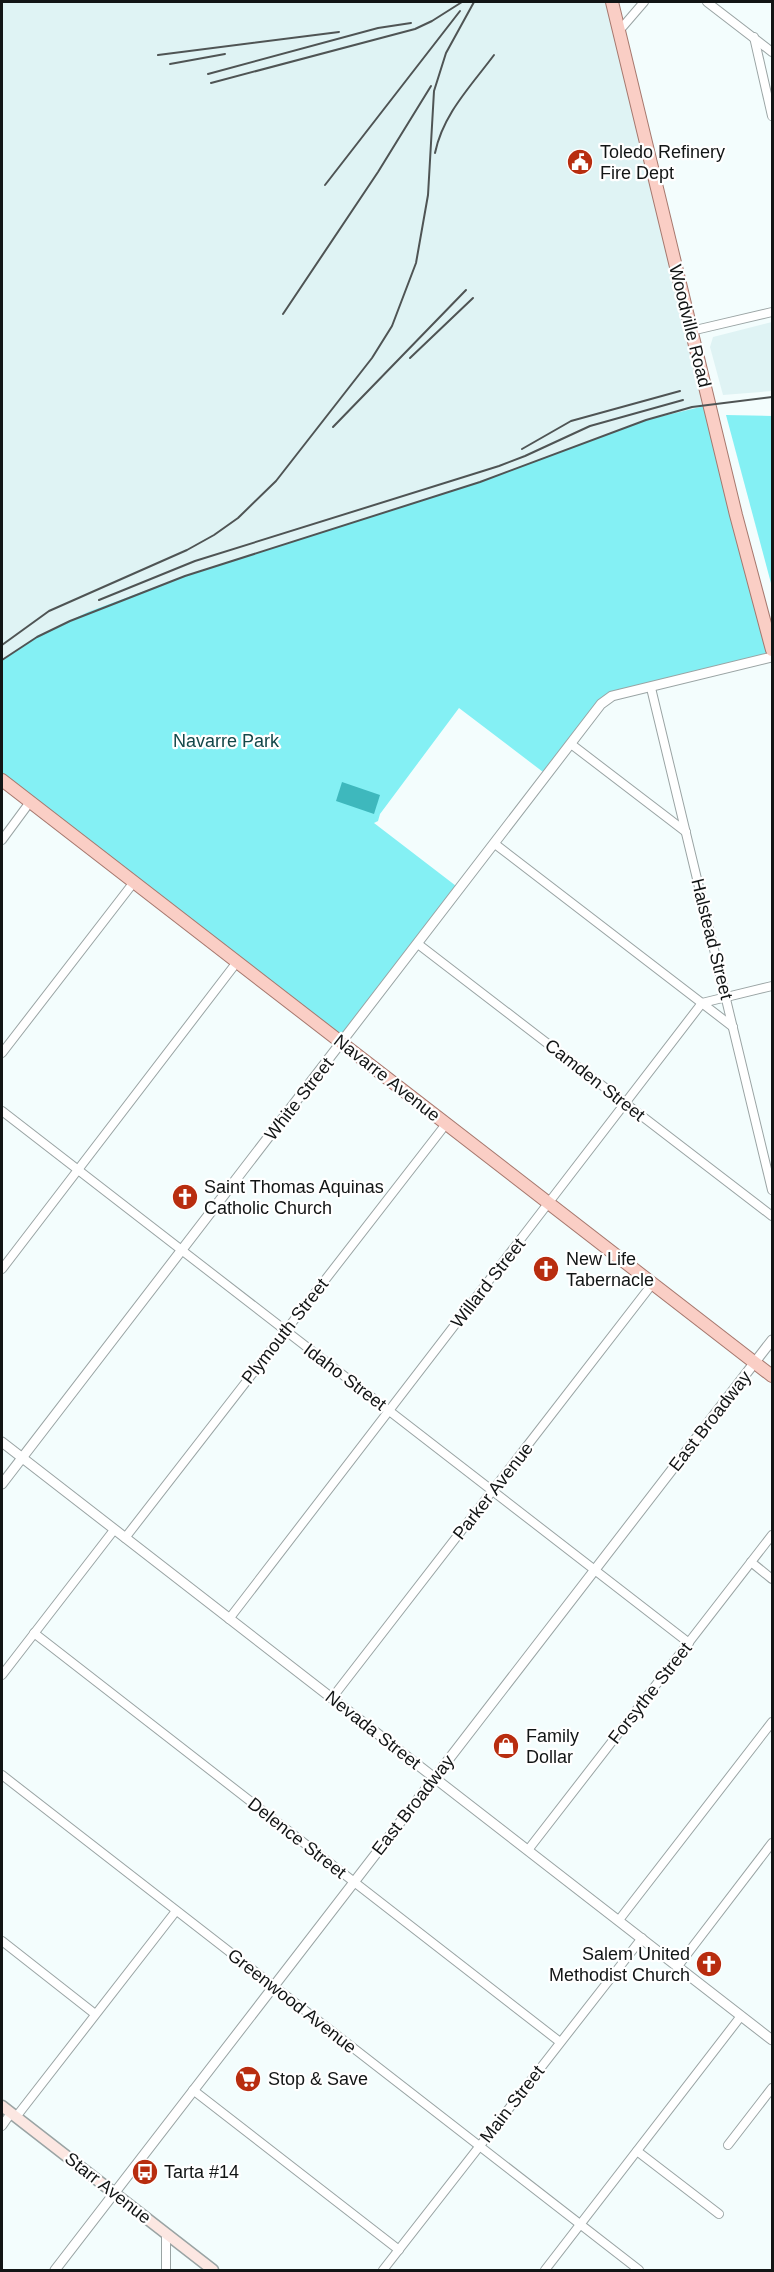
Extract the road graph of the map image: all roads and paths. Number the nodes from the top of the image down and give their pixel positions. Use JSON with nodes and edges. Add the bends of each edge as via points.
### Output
{"nodes":[{"id":1,"x":612,"y":2,"type":"edge"},
{"id":2,"x":644,"y":2,"type":"edge"},
{"id":3,"x":707,"y":2,"type":"edge"},
{"id":4,"x":620,"y":31,"type":"junction"},
{"id":5,"x":754,"y":37,"type":"junction"},
{"id":6,"x":772,"y":52,"type":"edge"},
{"id":7,"x":772,"y":116,"type":"edge"},
{"id":8,"x":772,"y":312,"type":"edge"},
{"id":9,"x":691,"y":331,"type":"junction"},
{"id":10,"x":772,"y":650,"type":"edge"},
{"id":11,"x":772,"y":657,"type":"edge"},
{"id":12,"x":651,"y":688,"type":"junction"},
{"id":13,"x":571,"y":744,"type":"junction"},
{"id":14,"x":2,"y":780,"type":"edge"},
{"id":15,"x":30,"y":802,"type":"junction"},
{"id":16,"x":686,"y":832,"type":"junction"},
{"id":17,"x":2,"y":840,"type":"edge"},
{"id":18,"x":495,"y":844,"type":"junction"},
{"id":19,"x":134,"y":882,"type":"junction"},
{"id":20,"x":418,"y":944,"type":"junction"},
{"id":21,"x":237,"y":962,"type":"junction"},
{"id":22,"x":772,"y":986,"type":"edge"},
{"id":23,"x":726,"y":997,"type":"junction"},
{"id":24,"x":702,"y":1003,"type":"junction"},
{"id":25,"x":733,"y":1027,"type":"junction"},
{"id":26,"x":342,"y":1043,"type":"junction"},
{"id":27,"x":2,"y":1053,"type":"edge"},
{"id":28,"x":626,"y":1103,"type":"junction"},
{"id":29,"x":2,"y":1111,"type":"edge"},
{"id":30,"x":446,"y":1124,"type":"junction"},
{"id":31,"x":77,"y":1170,"type":"junction"},
{"id":32,"x":772,"y":1190,"type":"edge"},
{"id":33,"x":549,"y":1203,"type":"junction"},
{"id":34,"x":772,"y":1216,"type":"edge"},
{"id":35,"x":182,"y":1252,"type":"junction"},
{"id":36,"x":2,"y":1269,"type":"edge"},
{"id":37,"x":653,"y":1283,"type":"junction"},
{"id":38,"x":285,"y":1332,"type":"junction"},
{"id":39,"x":772,"y":1340,"type":"edge"},
{"id":40,"x":755,"y":1363,"type":"junction"},
{"id":41,"x":772,"y":1376,"type":"edge"},
{"id":42,"x":389,"y":1410,"type":"junction"},
{"id":43,"x":2,"y":1442,"type":"edge"},
{"id":44,"x":22,"y":1458,"type":"junction"},
{"id":45,"x":2,"y":1484,"type":"edge"},
{"id":46,"x":493,"y":1491,"type":"junction"},
{"id":47,"x":114,"y":1530,"type":"junction"},
{"id":48,"x":772,"y":1535,"type":"edge"},
{"id":49,"x":125,"y":1538,"type":"junction"},
{"id":50,"x":751,"y":1562,"type":"junction"},
{"id":51,"x":595,"y":1569,"type":"junction"},
{"id":52,"x":772,"y":1579,"type":"edge"},
{"id":53,"x":230,"y":1619,"type":"junction"},
{"id":54,"x":34,"y":1633,"type":"junction"},
{"id":55,"x":688,"y":1643,"type":"junction"},
{"id":56,"x":2,"y":1676,"type":"edge"},
{"id":57,"x":332,"y":1698,"type":"junction"},
{"id":58,"x":772,"y":1722,"type":"edge"},
{"id":59,"x":2,"y":1775,"type":"edge"},
{"id":60,"x":434,"y":1778,"type":"junction"},
{"id":61,"x":772,"y":1843,"type":"edge"},
{"id":62,"x":528,"y":1850,"type":"junction"},
{"id":63,"x":354,"y":1881,"type":"junction"},
{"id":64,"x":176,"y":1911,"type":"junction"},
{"id":65,"x":619,"y":1920,"type":"junction"},
{"id":66,"x":642,"y":1938,"type":"junction"},
{"id":67,"x":2,"y":1941,"type":"edge"},
{"id":68,"x":678,"y":1966,"type":"junction"},
{"id":69,"x":273,"y":1986,"type":"junction"},
{"id":70,"x":95,"y":2014,"type":"junction"},
{"id":71,"x":741,"y":2016,"type":"junction"},
{"id":72,"x":772,"y":2039,"type":"edge"},
{"id":73,"x":560,"y":2042,"type":"junction"},
{"id":74,"x":772,"y":2088,"type":"edge"},
{"id":75,"x":193,"y":2090,"type":"junction"},
{"id":76,"x":2,"y":2106,"type":"edge"},
{"id":77,"x":14,"y":2115,"type":"junction"},
{"id":78,"x":2,"y":2126,"type":"edge"},
{"id":79,"x":728,"y":2145,"type":"dead end"},
{"id":80,"x":480,"y":2146,"type":"junction"},
{"id":81,"x":637,"y":2151,"type":"junction"},
{"id":82,"x":114,"y":2192,"type":"junction"},
{"id":83,"x":719,"y":2214,"type":"dead end"},
{"id":84,"x":580,"y":2225,"type":"junction"},
{"id":85,"x":166,"y":2234,"type":"junction"},
{"id":86,"x":399,"y":2250,"type":"junction"},
{"id":87,"x":55,"y":2271,"type":"edge"},
{"id":88,"x":166,"y":2271,"type":"edge"},
{"id":89,"x":213,"y":2271,"type":"edge"},
{"id":90,"x":383,"y":2271,"type":"edge"},
{"id":91,"x":545,"y":2271,"type":"edge"},
{"id":92,"x":639,"y":2271,"type":"edge"}],
"edges":[{"from":1,"to":4,"type":"main road","name":"Woodville Road"},
{"from":2,"to":4,"type":"street"},
{"from":3,"to":5,"type":"street"},
{"from":4,"to":9,"type":"main road","name":"Woodville Road"},
{"from":5,"to":6,"type":"street"},
{"from":5,"to":7,"type":"street"},
{"from":8,"to":9,"type":"street"},
{"from":9,"to":10,"type":"main road","name":"Woodville Road"},
{"from":11,"to":12,"type":"street"},
{"from":12,"to":13,"type":"street","name":"White Street","via":[[605,700]]},
{"from":12,"to":16,"type":"street","name":"Halstead Street"},
{"from":13,"to":16,"type":"street"},
{"from":13,"to":18,"type":"street","name":"White Street"},
{"from":14,"to":15,"type":"main road","name":"Navarre Avenue"},
{"from":15,"to":17,"type":"street"},
{"from":15,"to":19,"type":"main road","name":"Navarre Avenue"},
{"from":16,"to":23,"type":"street","name":"Halstead Street"},
{"from":18,"to":20,"type":"street","name":"White Street"},
{"from":18,"to":24,"type":"street"},
{"from":19,"to":21,"type":"main road","name":"Navarre Avenue"},
{"from":19,"to":27,"type":"street"},
{"from":20,"to":26,"type":"street","name":"White Street"},
{"from":20,"to":28,"type":"street","name":"Camden Street"},
{"from":21,"to":26,"type":"main road","name":"Navarre Avenue"},
{"from":21,"to":31,"type":"street"},
{"from":22,"to":23,"type":"street"},
{"from":23,"to":24,"type":"street"},
{"from":23,"to":25,"type":"street","name":"Halstead Street"},
{"from":24,"to":25,"type":"street"},
{"from":24,"to":28,"type":"street","name":"Willard Street"},
{"from":25,"to":32,"type":"street","name":"Halstead Street"},
{"from":26,"to":30,"type":"main road","name":"Navarre Avenue"},
{"from":26,"to":35,"type":"street","name":"White Street"},
{"from":28,"to":33,"type":"street","name":"Willard Street"},
{"from":28,"to":34,"type":"street","name":"Camden Street"},
{"from":29,"to":31,"type":"street","name":"Idaho Street"},
{"from":30,"to":33,"type":"main road","name":"Navarre Avenue"},
{"from":30,"to":38,"type":"street","name":"Plymouth Street"},
{"from":31,"to":35,"type":"street","name":"Idaho Street"},
{"from":31,"to":36,"type":"street"},
{"from":33,"to":37,"type":"main road","name":"Navarre Avenue"},
{"from":33,"to":42,"type":"street","name":"Willard Street"},
{"from":35,"to":38,"type":"street","name":"Idaho Street"},
{"from":35,"to":44,"type":"street","name":"White Street"},
{"from":37,"to":40,"type":"main road","name":"Navarre Avenue"},
{"from":37,"to":46,"type":"street","name":"Parker Avenue"},
{"from":38,"to":42,"type":"street","name":"Idaho Street"},
{"from":38,"to":49,"type":"street","name":"Plymouth Street"},
{"from":39,"to":40,"type":"street","name":"East Broadway"},
{"from":40,"to":41,"type":"main road","name":"Navarre Avenue"},
{"from":40,"to":51,"type":"street","name":"East Broadway"},
{"from":42,"to":46,"type":"street","name":"Idaho Street"},
{"from":42,"to":53,"type":"street","name":"Willard Street"},
{"from":43,"to":44,"type":"street","name":"Nevada Street"},
{"from":44,"to":45,"type":"street","name":"White Street"},
{"from":44,"to":47,"type":"street","name":"Nevada Street"},
{"from":46,"to":51,"type":"street","name":"Idaho Street"},
{"from":46,"to":57,"type":"street","name":"Parker Avenue"},
{"from":47,"to":49,"type":"street","name":"Nevada Street"},
{"from":47,"to":54,"type":"street"},
{"from":48,"to":50,"type":"street","name":"Forsythe Street"},
{"from":49,"to":53,"type":"street","name":"Nevada Street"},
{"from":50,"to":52,"type":"street"},
{"from":50,"to":55,"type":"street","name":"Forsythe Street"},
{"from":51,"to":55,"type":"street","name":"Idaho Street"},
{"from":51,"to":60,"type":"street","name":"East Broadway"},
{"from":53,"to":57,"type":"street","name":"Nevada Street"},
{"from":54,"to":56,"type":"street"},
{"from":54,"to":63,"type":"street","name":"Delence Street"},
{"from":55,"to":62,"type":"street","name":"Forsythe Street"},
{"from":57,"to":60,"type":"street","name":"Nevada Street"},
{"from":58,"to":65,"type":"street"},
{"from":59,"to":64,"type":"street","name":"Greenwood Avenue"},
{"from":60,"to":62,"type":"street","name":"Nevada Street"},
{"from":60,"to":63,"type":"street","name":"East Broadway"},
{"from":61,"to":68,"type":"street"},
{"from":62,"to":65,"type":"street","name":"Nevada Street"},
{"from":63,"to":69,"type":"street","name":"East Broadway"},
{"from":63,"to":73,"type":"street","name":"Delence Street"},
{"from":64,"to":69,"type":"street","name":"Greenwood Avenue"},
{"from":64,"to":70,"type":"street"},
{"from":65,"to":66,"type":"street","name":"Nevada Street"},
{"from":66,"to":68,"type":"street","name":"Nevada Street"},
{"from":66,"to":73,"type":"street","name":"Main Street"},
{"from":67,"to":70,"type":"street"},
{"from":68,"to":71,"type":"street","name":"Nevada Street"},
{"from":69,"to":75,"type":"street","name":"East Broadway"},
{"from":69,"to":80,"type":"street","name":"Greenwood Avenue"},
{"from":70,"to":77,"type":"street"},
{"from":71,"to":72,"type":"street","name":"Nevada Street"},
{"from":71,"to":81,"type":"street"},
{"from":73,"to":80,"type":"street","name":"Main Street"},
{"from":74,"to":79,"type":"street"},
{"from":75,"to":82,"type":"street","name":"East Broadway"},
{"from":75,"to":86,"type":"street"},
{"from":76,"to":77,"type":"main road","name":"Starr Avenue"},
{"from":77,"to":78,"type":"street"},
{"from":77,"to":82,"type":"main road","name":"Starr Avenue"},
{"from":80,"to":84,"type":"street","name":"Greenwood Avenue"},
{"from":80,"to":86,"type":"street","name":"Main Street"},
{"from":81,"to":83,"type":"street"},
{"from":81,"to":84,"type":"street"},
{"from":82,"to":85,"type":"main road","name":"Starr Avenue"},
{"from":82,"to":87,"type":"street","name":"East Broadway"},
{"from":84,"to":91,"type":"street"},
{"from":84,"to":92,"type":"street","name":"Greenwood Avenue"},
{"from":85,"to":88,"type":"street"},
{"from":85,"to":89,"type":"main road","name":"Starr Avenue"},
{"from":86,"to":90,"type":"street","name":"Main Street"}]}
